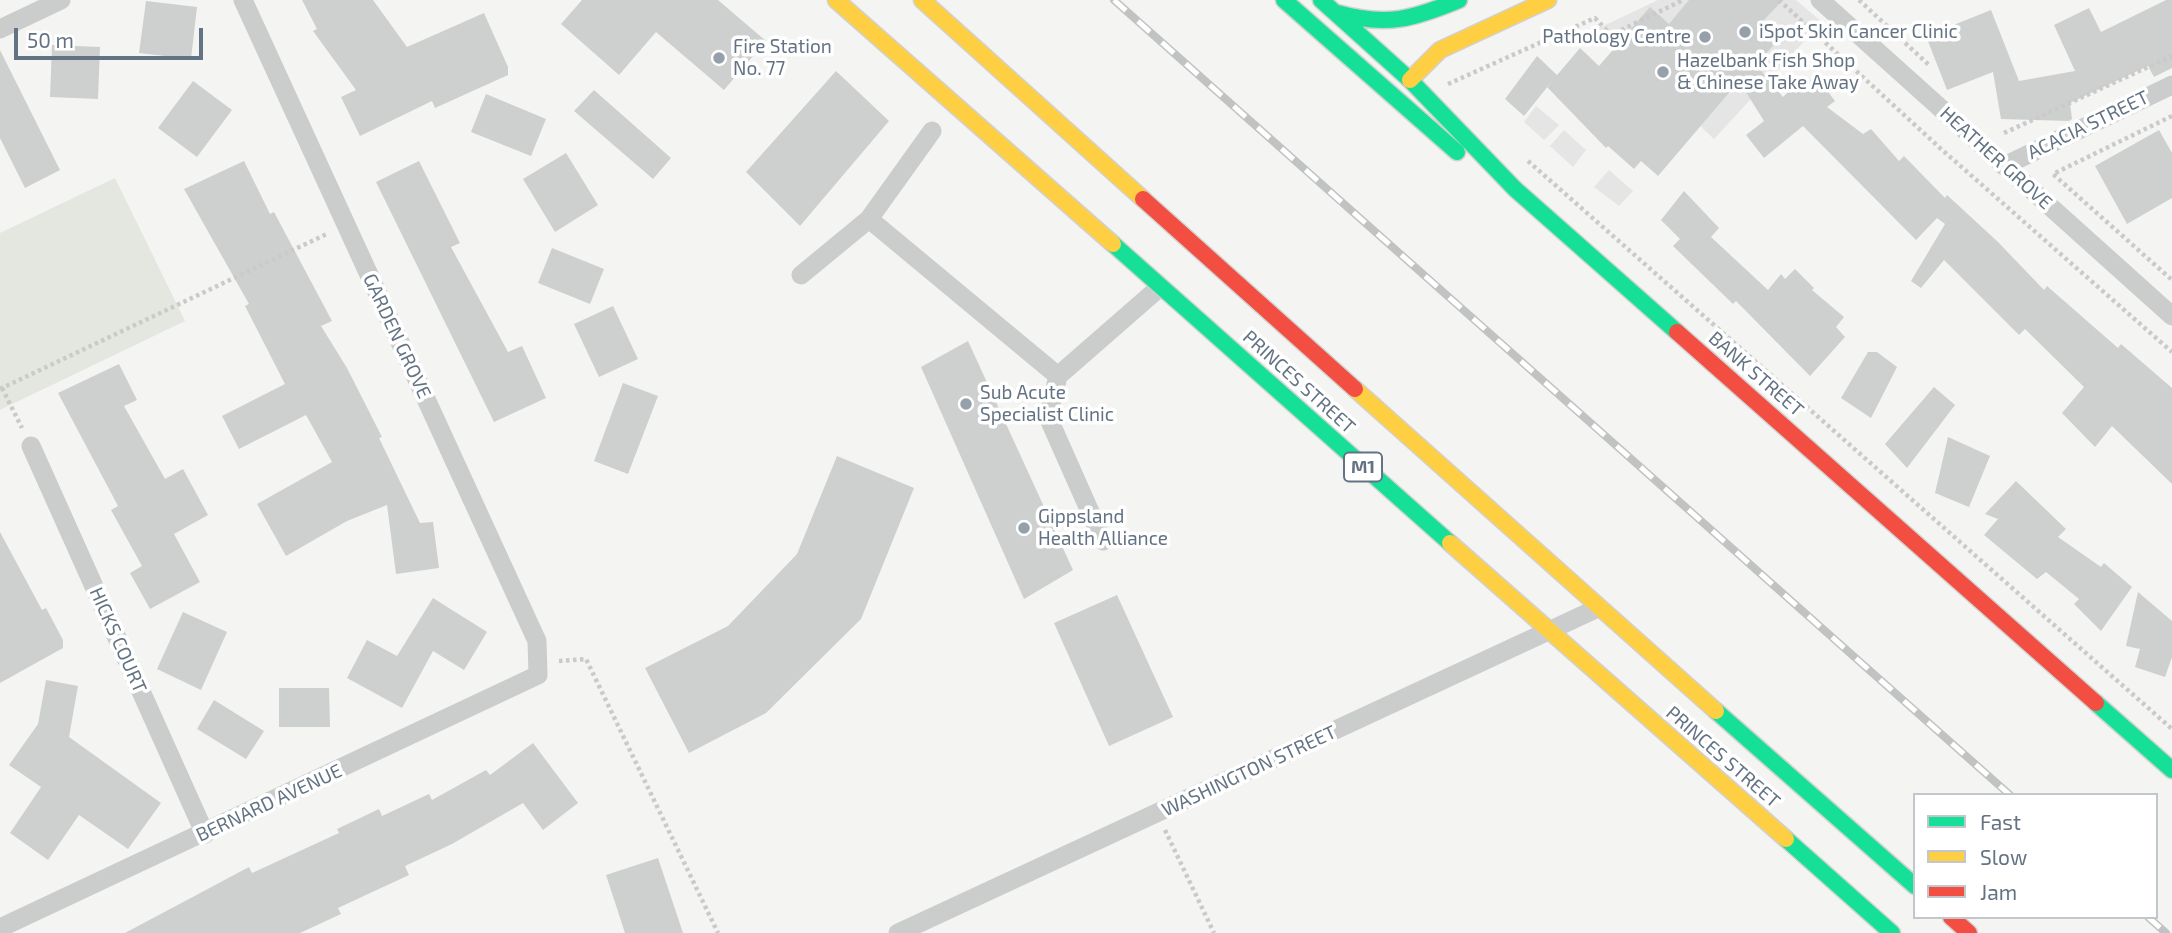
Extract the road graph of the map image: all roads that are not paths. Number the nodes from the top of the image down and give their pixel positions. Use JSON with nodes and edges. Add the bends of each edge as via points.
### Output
{"nodes":[{"id":1,"x":61,"y":0,"type":"edge"},
{"id":2,"x":243,"y":0,"type":"edge"},
{"id":3,"x":836,"y":0,"type":"edge"},
{"id":4,"x":922,"y":0,"type":"edge"},
{"id":5,"x":1284,"y":0,"type":"edge"},
{"id":6,"x":1321,"y":0,"type":"edge"},
{"id":7,"x":1459,"y":0,"type":"edge"},
{"id":8,"x":1548,"y":0,"type":"edge"},
{"id":9,"x":1820,"y":0,"type":"edge"},
{"id":10,"x":1334,"y":11,"type":"junction"},
{"id":11,"x":0,"y":29,"type":"edge"},
{"id":12,"x":1397,"y":38,"type":"junction"},
{"id":13,"x":1410,"y":80,"type":"junction"},
{"id":14,"x":2172,"y":85,"type":"edge"},
{"id":15,"x":1381,"y":86,"type":"junction"},
{"id":16,"x":932,"y":131,"type":"dead end"},
{"id":17,"x":2004,"y":166,"type":"junction"},
{"id":18,"x":1515,"y":189,"type":"junction"},
{"id":19,"x":869,"y":219,"type":"junction"},
{"id":20,"x":801,"y":275,"type":"dead end"},
{"id":21,"x":1160,"y":287,"type":"junction"},
{"id":22,"x":2172,"y":316,"type":"edge"},
{"id":23,"x":1058,"y":376,"type":"junction"},
{"id":24,"x":31,"y":446,"type":"road end"},
{"id":25,"x":1103,"y":541,"type":"dead end"},
{"id":26,"x":1598,"y":608,"type":"junction"},
{"id":27,"x":1549,"y":632,"type":"junction"},
{"id":28,"x":538,"y":669,"type":"joint"},
{"id":29,"x":2172,"y":769,"type":"edge"},
{"id":30,"x":205,"y":834,"type":"junction"},
{"id":31,"x":1913,"y":884,"type":"edge"},
{"id":32,"x":1953,"y":919,"type":"edge"},
{"id":33,"x":0,"y":928,"type":"edge"},
{"id":34,"x":898,"y":933,"type":"edge"},
{"id":35,"x":1892,"y":933,"type":"edge"},
{"id":36,"x":1969,"y":933,"type":"edge"}],
"edges":[{"from":1,"to":11,"type":"street"},
{"from":2,"to":28,"type":"street","name":"GARDEN GROVE","via":[[537,641]]},
{"from":3,"to":21,"type":"main road","name":"PRINCES STREET","number":"M1"},
{"from":4,"to":26,"type":"main road","name":"PRINCES STREET","number":"M1"},
{"from":5,"to":15,"type":"main road"},
{"from":6,"to":10,"type":"main road","name":"BANK STREET"},
{"from":7,"to":12,"type":"main road"},
{"from":8,"to":13,"type":"main road","via":[[1440,50]]},
{"from":9,"to":17,"type":"street","name":"HEATHER GROVE"},
{"from":10,"to":12,"type":"main road","name":"BANK STREET"},
{"from":10,"to":12,"type":"main road","via":[[1387,23]]},
{"from":12,"to":13,"type":"main road","name":"BANK STREET"},
{"from":12,"to":15,"type":"main road"},
{"from":13,"to":15,"type":"main road"},
{"from":13,"to":18,"type":"main road","name":"BANK STREET"},
{"from":14,"to":17,"type":"street","name":"ACACIA STREET"},
{"from":15,"to":18,"type":"main road","via":[[1472,166]]},
{"from":16,"to":19,"type":"street"},
{"from":17,"to":22,"type":"street","name":"HEATHER GROVE"},
{"from":18,"to":29,"type":"main road","name":"BANK STREET"},
{"from":19,"to":20,"type":"street"},
{"from":19,"to":23,"type":"street"},
{"from":21,"to":23,"type":"street"},
{"from":21,"to":27,"type":"main road","name":"PRINCES STREET","number":"M1"},
{"from":23,"to":25,"type":"street","via":[[1048,416]]},
{"from":24,"to":30,"type":"street","name":"HICKS COURT"},
{"from":26,"to":27,"type":"street","name":"WASHINGTON STREET"},
{"from":26,"to":31,"type":"main road","name":"PRINCES STREET","number":"M1"},
{"from":27,"to":34,"type":"street","name":"WASHINGTON STREET"},
{"from":27,"to":35,"type":"main road","name":"PRINCES STREET","number":"M1"},
{"from":28,"to":30,"type":"street","name":"BERNARD AVENUE"},
{"from":30,"to":33,"type":"street","name":"BERNARD AVENUE"},
{"from":32,"to":36,"type":"main road"}]}
